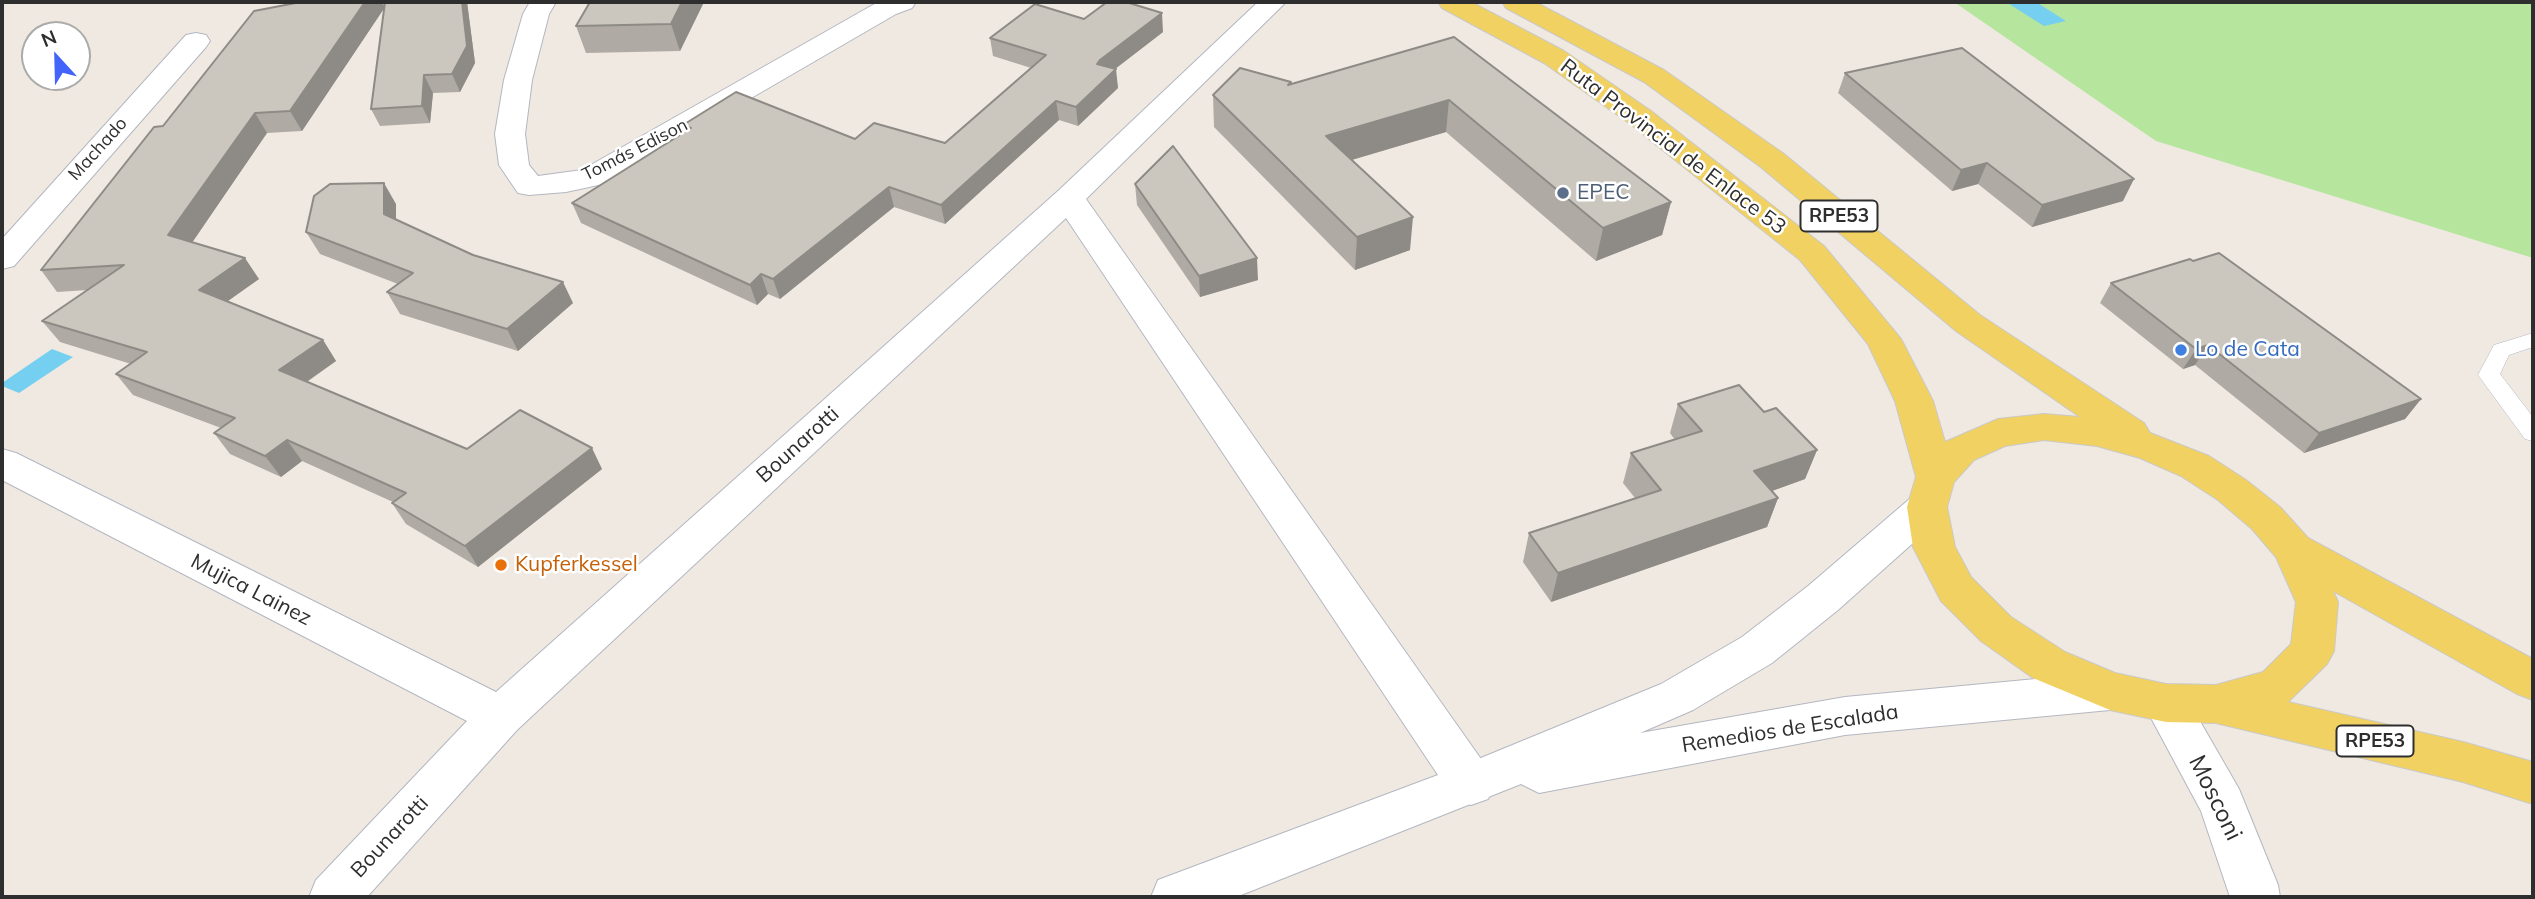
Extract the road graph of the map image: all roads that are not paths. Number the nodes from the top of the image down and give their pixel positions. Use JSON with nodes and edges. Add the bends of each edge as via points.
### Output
{"nodes":[{"id":1,"x":543,"y":2,"type":"edge"},
{"id":2,"x":904,"y":2,"type":"edge"},
{"id":3,"x":1273,"y":2,"type":"edge"},
{"id":4,"x":1451,"y":2,"type":"edge"},
{"id":5,"x":1515,"y":2,"type":"edge"},
{"id":6,"x":195,"y":41,"type":"dead end"},
{"id":7,"x":1069,"y":198,"type":"junction"},
{"id":8,"x":2,"y":258,"type":"edge"},
{"id":9,"x":2533,"y":340,"type":"edge"},
{"id":10,"x":2533,"y":433,"type":"edge"},
{"id":11,"x":2153,"y":448,"type":"junction"},
{"id":12,"x":2,"y":463,"type":"edge"},
{"id":13,"x":1932,"y":492,"type":"junction"},
{"id":14,"x":2293,"y":549,"type":"junction"},
{"id":15,"x":2533,"y":681,"type":"edge"},
{"id":16,"x":2110,"y":691,"type":"junction"},
{"id":17,"x":2166,"y":703,"type":"junction"},
{"id":18,"x":2216,"y":704,"type":"junction"},
{"id":19,"x":500,"y":716,"type":"junction"},
{"id":20,"x":1471,"y":783,"type":"junction"},
{"id":21,"x":2533,"y":783,"type":"edge"},
{"id":22,"x":334,"y":897,"type":"edge"},
{"id":23,"x":1176,"y":897,"type":"edge"},
{"id":24,"x":2255,"y":897,"type":"edge"}],
"edges":[{"from":1,"to":2,"type":"street","name":"Tomás Edison","via":[[518,80],[510,134],[514,165],[529,186],[592,177]]},
{"from":3,"to":7,"type":"street","name":"Bounarotti"},
{"from":4,"to":13,"type":"main road","name":"Ruta Provincial de Enlace 53","number":"RPE53","via":[[1554,57],[1629,109],[1812,253],[1883,339],[1914,401]]},
{"from":5,"to":11,"type":"main road","name":"Ruta Provincial de Enlace 53","number":"RPE53","via":[[1654,76],[1773,161],[1968,323]]},
{"from":6,"to":8,"type":"street","name":"Machado"},
{"from":7,"to":19,"type":"street","name":"Bounarotti"},
{"from":7,"to":20,"type":"street"},
{"from":9,"to":10,"type":"lane","via":[[2501,350],[2489,375]]},
{"from":11,"to":13,"type":"main road","number":"RPE53","via":[[2097,432],[2044,427],[1998,433],[1960,450]]},
{"from":11,"to":14,"type":"main road","number":"RPE53","via":[[2232,490],[2266,518]]},
{"from":12,"to":19,"type":"street","name":"Mujica Lainez"},
{"from":13,"to":16,"type":"main road","number":"RPE53","via":[[1934,547],[1956,589],[1996,629],[2049,665]]},
{"from":13,"to":20,"type":"street","name":"Remedios de Escalada","via":[[1824,598],[1757,650],[1676,697]]},
{"from":14,"to":15,"type":"main road","number":"RPE53"},
{"from":14,"to":18,"type":"main road","number":"RPE53","via":[[2317,602],[2312,651],[2277,687]]},
{"from":16,"to":17,"type":"main road","number":"RPE53"},
{"from":16,"to":20,"type":"street","name":"Remedios de Escalada","via":[[1845,716]]},
{"from":17,"to":18,"type":"main road","number":"RPE53"},
{"from":17,"to":24,"type":"street","name":"Mosconi","via":[[2222,804]]},
{"from":18,"to":21,"type":"main road","number":"RPE53"},
{"from":19,"to":22,"type":"street","name":"Bounarotti"},
{"from":20,"to":23,"type":"street","name":"Remedios de Escalada"}]}
